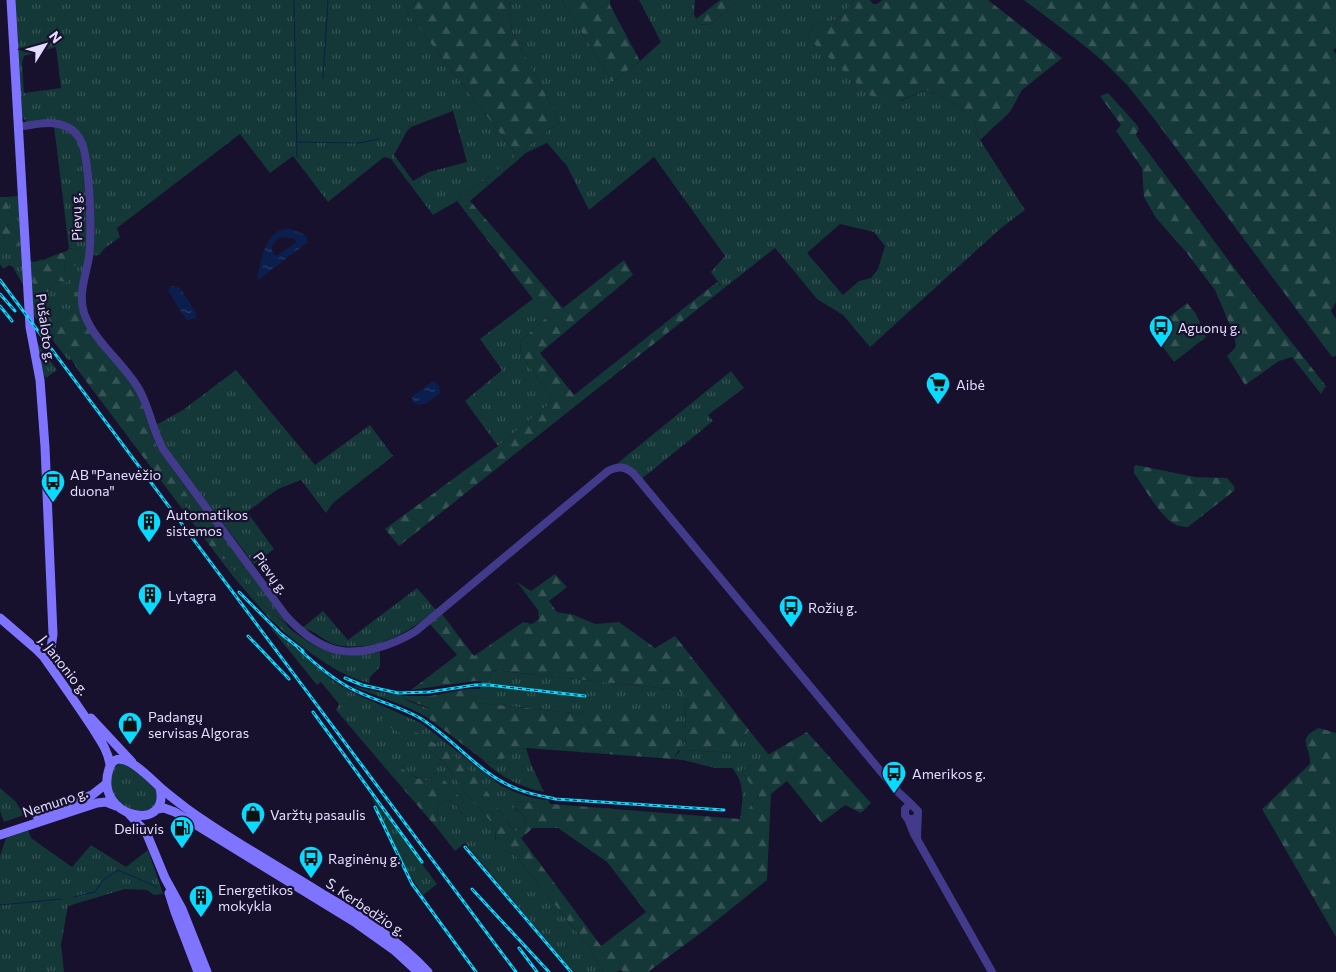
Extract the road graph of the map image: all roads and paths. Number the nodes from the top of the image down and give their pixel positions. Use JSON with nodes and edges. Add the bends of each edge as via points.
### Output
{"nodes":[{"id":1,"x":11,"y":0,"type":"edge"},
{"id":2,"x":18,"y":126,"type":"junction"},
{"id":3,"x":0,"y":618,"type":"edge"},
{"id":4,"x":43,"y":656,"type":"junction"},
{"id":5,"x":82,"y":710,"type":"junction"},
{"id":6,"x":134,"y":764,"type":"junction"},
{"id":7,"x":110,"y":765,"type":"junction"},
{"id":8,"x":106,"y":784,"type":"junction"},
{"id":9,"x":160,"y":788,"type":"junction"},
{"id":10,"x":898,"y":791,"type":"junction"},
{"id":11,"x":912,"y":805,"type":"junction"},
{"id":12,"x":118,"y":807,"type":"junction"},
{"id":13,"x":157,"y":809,"type":"junction"},
{"id":14,"x":129,"y":814,"type":"junction"},
{"id":15,"x":148,"y":814,"type":"junction"},
{"id":16,"x":906,"y":815,"type":"junction"},
{"id":17,"x":917,"y":816,"type":"junction"},
{"id":18,"x":39,"y":819,"type":"junction"},
{"id":19,"x":0,"y":829,"type":"edge"},
{"id":20,"x":146,"y":832,"type":"junction"},
{"id":21,"x":0,"y":835,"type":"edge"},
{"id":22,"x":917,"y":838,"type":"junction"},
{"id":23,"x":279,"y":871,"type":"junction"},
{"id":24,"x":165,"y":878,"type":"junction"},
{"id":25,"x":198,"y":972,"type":"edge"},
{"id":26,"x":207,"y":972,"type":"edge"},
{"id":27,"x":418,"y":972,"type":"edge"},
{"id":28,"x":428,"y":972,"type":"edge"},
{"id":29,"x":992,"y":972,"type":"edge"}],
"edges":[{"from":1,"to":2,"type":"main road","name":"Pušaloto g."},
{"from":2,"to":4,"type":"main road","name":"Pušaloto g.","via":[[30,327],[40,380],[47,492],[53,634],[51,648]]},
{"from":2,"to":10,"type":"street","name":"Pievų g.","via":[[54,123],[69,128],[79,138],[85,157],[90,226],[89,256],[82,287],[82,302],[89,324],[141,393],[168,457],[286,616],[302,631],[338,650],[377,648],[398,642],[608,471],[624,468],[629,470]]},
{"from":3,"to":4,"type":"main road","name":"J. Janonio g."},
{"from":4,"to":5,"type":"main road","name":"J. Janonio g."},
{"from":5,"to":6,"type":"main road","name":"J. Janonio g."},
{"from":5,"to":7,"type":"main road","name":"J. Janonio g.","via":[[109,755]]},
{"from":6,"to":7,"type":"main road","via":[[120,760]]},
{"from":6,"to":9,"type":"main road"},
{"from":7,"to":8,"type":"main road"},
{"from":8,"to":12,"type":"main road"},
{"from":8,"to":18,"type":"main road","name":"Nemuno g.","via":[[92,795]]},
{"from":9,"to":13,"type":"main road","via":[[161,800]]},
{"from":9,"to":23,"type":"main road","name":"S. Kerbedžio g."},
{"from":10,"to":11,"type":"street"},
{"from":10,"to":16,"type":"street"},
{"from":11,"to":16,"type":"street","via":[[906,807]]},
{"from":11,"to":17,"type":"street","via":[[918,811]]},
{"from":12,"to":14,"type":"main road"},
{"from":12,"to":18,"type":"main road","name":"Nemuno g.","via":[[106,802]]},
{"from":13,"to":15,"type":"main road"},
{"from":13,"to":23,"type":"main road","name":"S. Kerbedžio g.","via":[[175,812]]},
{"from":14,"to":15,"type":"main road"},
{"from":14,"to":20,"type":"main road"},
{"from":15,"to":20,"type":"main road"},
{"from":16,"to":17,"type":"street","via":[[914,819]]},
{"from":16,"to":22,"type":"street"},
{"from":17,"to":22,"type":"street"},
{"from":18,"to":19,"type":"main road","name":"Nemuno g."},
{"from":18,"to":21,"type":"main road","name":"Nemuno g."},
{"from":20,"to":24,"type":"main road"},
{"from":22,"to":29,"type":"street"},
{"from":23,"to":27,"type":"main road","name":"S. Kerbedžio g.","via":[[376,936]]},
{"from":23,"to":28,"type":"main road","name":"S. Kerbedžio g.","via":[[372,924]]},
{"from":24,"to":25,"type":"main road"},
{"from":24,"to":26,"type":"main road","via":[[182,909]]}]}
